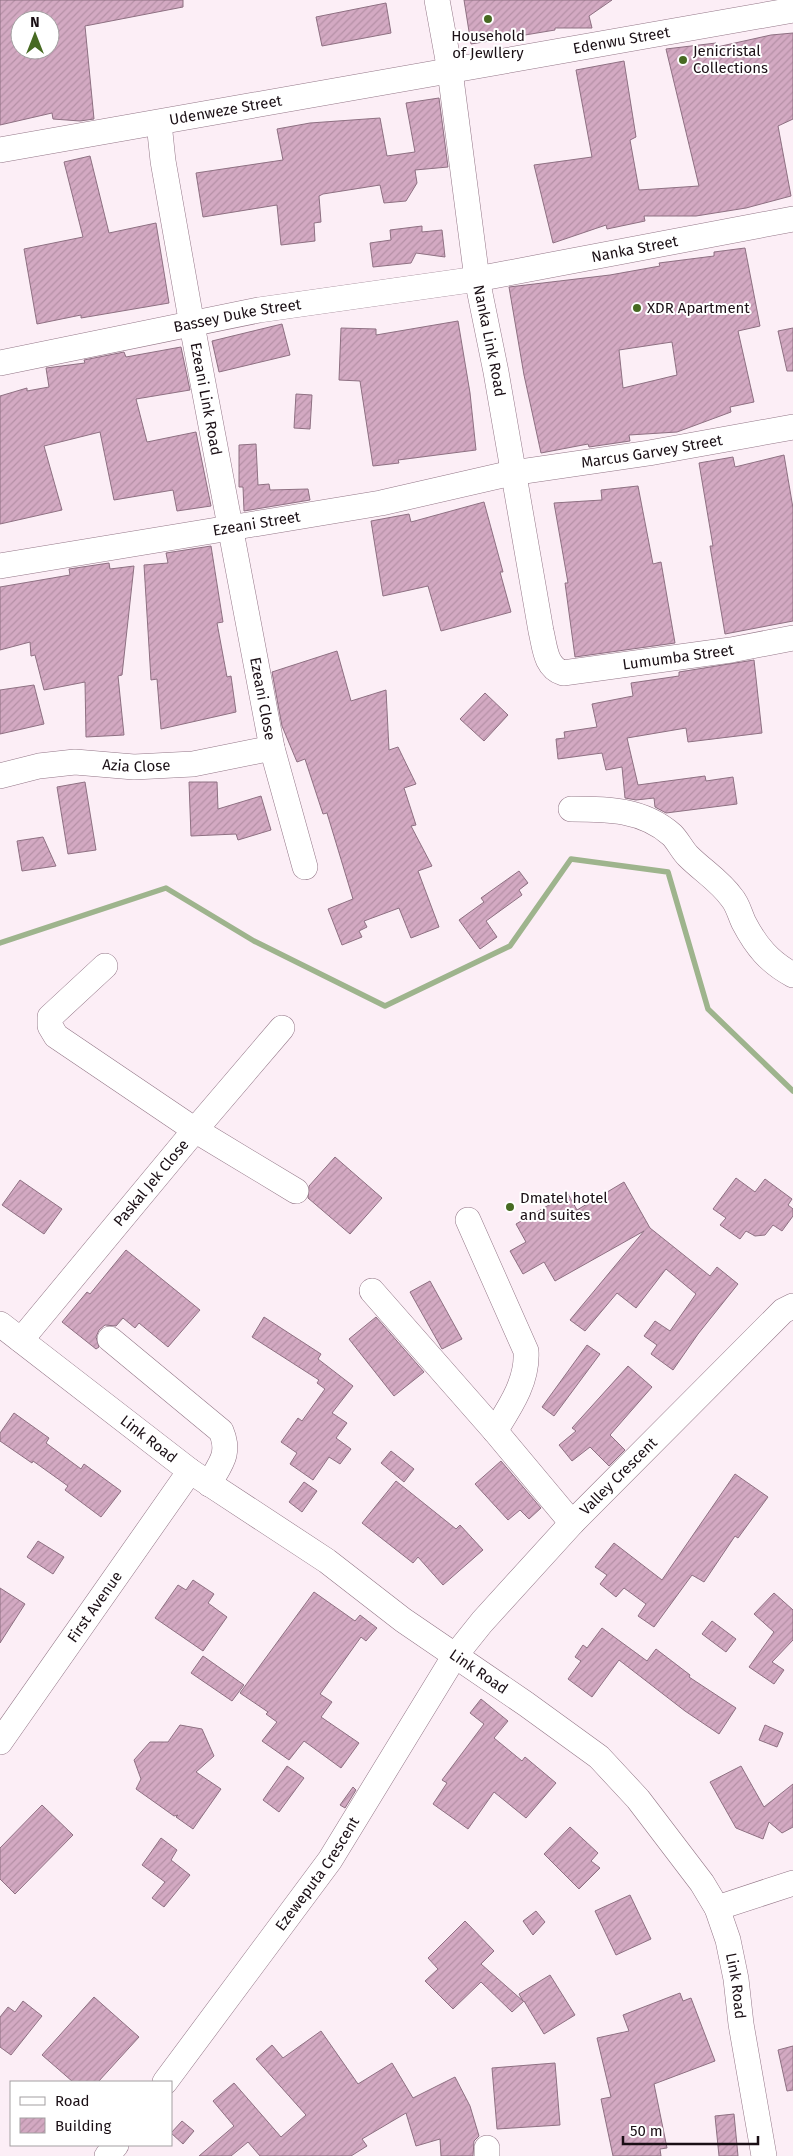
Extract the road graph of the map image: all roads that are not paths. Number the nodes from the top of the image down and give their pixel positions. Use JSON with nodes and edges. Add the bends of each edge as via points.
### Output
{"nodes":[{"id":1,"x":437,"y":0,"type":"edge"},
{"id":2,"x":793,"y":10,"type":"edge"},
{"id":3,"x":450,"y":71,"type":"junction"},
{"id":4,"x":159,"y":123,"type":"junction"},
{"id":5,"x":0,"y":150,"type":"edge"},
{"id":6,"x":793,"y":219,"type":"edge"},
{"id":7,"x":477,"y":278,"type":"junction"},
{"id":8,"x":192,"y":324,"type":"junction"},
{"id":9,"x":0,"y":363,"type":"edge"},
{"id":10,"x":793,"y":427,"type":"edge"},
{"id":11,"x":512,"y":473,"type":"junction"},
{"id":12,"x":230,"y":528,"type":"junction"},
{"id":13,"x":0,"y":566,"type":"edge"},
{"id":14,"x":793,"y":638,"type":"edge"},
{"id":15,"x":563,"y":673,"type":"joint"},
{"id":16,"x":272,"y":748,"type":"junction"},
{"id":17,"x":0,"y":776,"type":"edge"},
{"id":18,"x":571,"y":809,"type":"dead end"},
{"id":19,"x":305,"y":867,"type":"dead end"},
{"id":20,"x":105,"y":966,"type":"dead end"},
{"id":21,"x":793,"y":975,"type":"edge"},
{"id":22,"x":282,"y":1028,"type":"dead end"},
{"id":23,"x":195,"y":1130,"type":"junction"},
{"id":24,"x":296,"y":1191,"type":"dead end"},
{"id":25,"x":468,"y":1220,"type":"dead end"},
{"id":26,"x":372,"y":1291,"type":"dead end"},
{"id":27,"x":793,"y":1306,"type":"edge"},
{"id":28,"x":0,"y":1324,"type":"edge"},
{"id":29,"x":110,"y":1339,"type":"dead end"},
{"id":30,"x":21,"y":1340,"type":"junction"},
{"id":31,"x":495,"y":1431,"type":"junction"},
{"id":32,"x":200,"y":1477,"type":"junction"},
{"id":33,"x":572,"y":1523,"type":"junction"},
{"id":34,"x":454,"y":1657,"type":"junction"},
{"id":35,"x":0,"y":1742,"type":"edge"},
{"id":36,"x":793,"y":1883,"type":"edge"},
{"id":37,"x":717,"y":1908,"type":"junction"},
{"id":38,"x":166,"y":2081,"type":"edge"},
{"id":39,"x":115,"y":2146,"type":"edge"},
{"id":40,"x":107,"y":2156,"type":"edge"},
{"id":41,"x":764,"y":2156,"type":"edge"}],
"edges":[{"from":1,"to":3,"type":"street","name":"Nanka Link Road"},
{"from":2,"to":3,"type":"street","name":"Edenwu Street"},
{"from":3,"to":4,"type":"street","name":"Udenweze Street"},
{"from":3,"to":7,"type":"street","name":"Nanka Link Road"},
{"from":4,"to":5,"type":"street","name":"Udenweze Street"},
{"from":4,"to":8,"type":"street","name":"Ezeani Link Road"},
{"from":6,"to":7,"type":"street","name":"Nanka Street"},
{"from":7,"to":8,"type":"street","name":"Bassey Duke Street","via":[[259,310]]},
{"from":7,"to":11,"type":"street","name":"Nanka Link Road"},
{"from":8,"to":9,"type":"street","name":"Bassey Duke Street"},
{"from":8,"to":12,"type":"street","name":"Ezeani Link Road"},
{"from":10,"to":11,"type":"street","name":"Marcus Garvey Street"},
{"from":11,"to":12,"type":"street","name":"Ezeani Street","via":[[381,502]]},
{"from":11,"to":15,"type":"street","name":"Nanka Link Road","via":[[549,664]]},
{"from":12,"to":13,"type":"street","name":"Ezeani Street"},
{"from":12,"to":16,"type":"street","name":"Ezeani Close"},
{"from":14,"to":15,"type":"street","name":"Lumumba Street","via":[[731,650]]},
{"from":16,"to":17,"type":"street","name":"Azia Close","via":[[193,764],[134,767],[75,762],[39,766]]},
{"from":16,"to":19,"type":"street","name":"Ezeani Close"},
{"from":18,"to":21,"type":"street","via":[[634,813],[673,835],[688,856],[733,899],[761,952]]},
{"from":20,"to":23,"type":"street","via":[[50,1017],[50,1026],[56,1036]]},
{"from":22,"to":23,"type":"street","name":"Paskal Jek Close"},
{"from":23,"to":24,"type":"street"},
{"from":23,"to":30,"type":"street","name":"Paskal Jek Close"},
{"from":25,"to":31,"type":"street","via":[[526,1351],[521,1382],[513,1403]]},
{"from":26,"to":31,"type":"street"},
{"from":27,"to":33,"type":"street","name":"Valley Crescent","via":[[783,1312]]},
{"from":28,"to":30,"type":"street","name":"Link Road"},
{"from":29,"to":32,"type":"street","name":"First Avenue","via":[[221,1431],[226,1444],[224,1456]]},
{"from":30,"to":32,"type":"street","name":"Link Road"},
{"from":31,"to":33,"type":"street"},
{"from":32,"to":34,"type":"street","name":"Link Road","via":[[326,1562]]},
{"from":32,"to":35,"type":"street","name":"First Avenue"},
{"from":33,"to":34,"type":"street","name":"Valley Crescent"},
{"from":34,"to":37,"type":"street","name":"Link Road","via":[[526,1704],[599,1758],[638,1799],[702,1883]]},
{"from":34,"to":38,"type":"street","name":"Ezeweputa Crescent","via":[[330,1860]]},
{"from":36,"to":37,"type":"street"},
{"from":37,"to":41,"type":"street","name":"Link Road","via":[[736,1979]]},
{"from":39,"to":40,"type":"street"}]}
